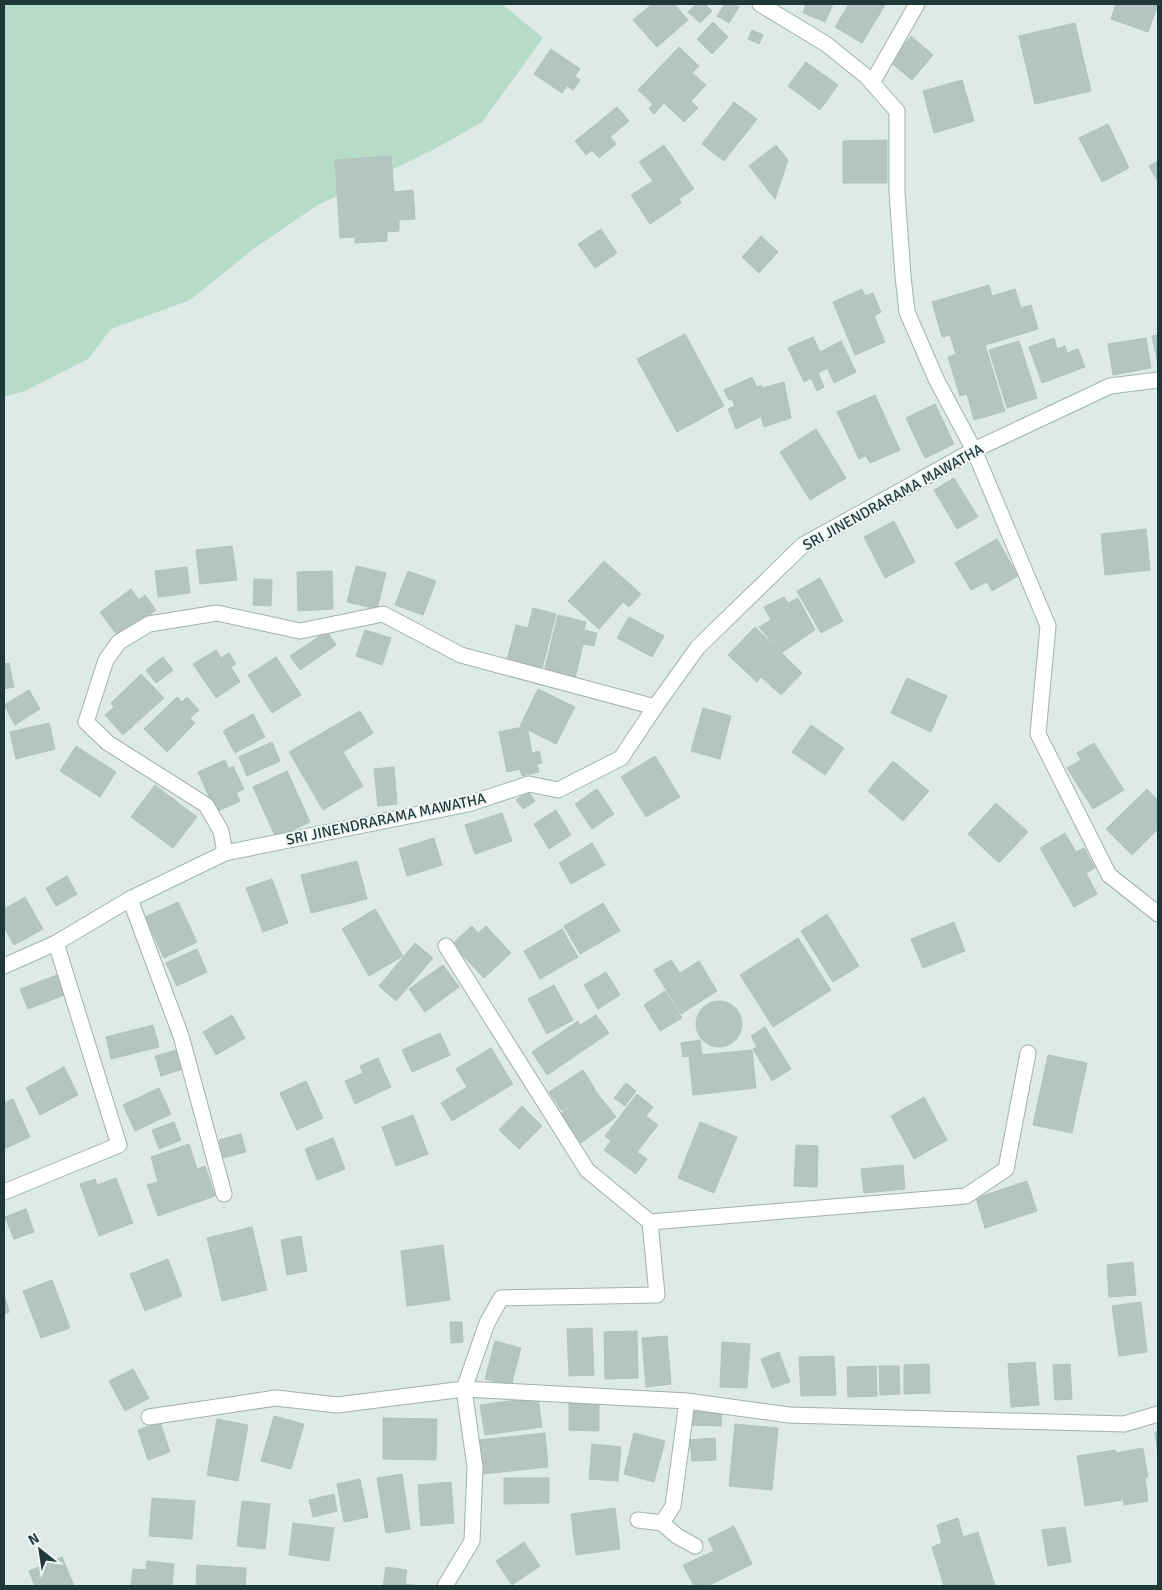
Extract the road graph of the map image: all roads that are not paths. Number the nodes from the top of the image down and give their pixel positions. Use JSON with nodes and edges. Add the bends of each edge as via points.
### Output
{"nodes":[{"id":1,"x":760,"y":4,"type":"edge"},
{"id":2,"x":917,"y":4,"type":"edge"},
{"id":3,"x":872,"y":83,"type":"junction"},
{"id":4,"x":1158,"y":380,"type":"edge"},
{"id":5,"x":974,"y":450,"type":"junction"},
{"id":6,"x":654,"y":707,"type":"junction"},
{"id":7,"x":225,"y":853,"type":"junction"},
{"id":8,"x":130,"y":899,"type":"junction"},
{"id":9,"x":1158,"y":914,"type":"edge"},
{"id":10,"x":56,"y":943,"type":"junction"},
{"id":11,"x":446,"y":946,"type":"dead end"},
{"id":12,"x":4,"y":966,"type":"edge"},
{"id":13,"x":1028,"y":1054,"type":"dead end"},
{"id":14,"x":4,"y":1192,"type":"edge"},
{"id":15,"x":224,"y":1194,"type":"dead end"},
{"id":16,"x":650,"y":1222,"type":"junction"},
{"id":17,"x":464,"y":1389,"type":"junction"},
{"id":18,"x":687,"y":1401,"type":"junction"},
{"id":19,"x":1158,"y":1414,"type":"edge"},
{"id":20,"x":148,"y":1417,"type":"dead end"},
{"id":21,"x":638,"y":1520,"type":"dead end"},
{"id":22,"x":662,"y":1523,"type":"junction"},
{"id":23,"x":695,"y":1546,"type":"dead end"},
{"id":24,"x":445,"y":1586,"type":"edge"}],
"edges":[{"from":1,"to":3,"type":"street","via":[[826,44]]},
{"from":2,"to":3,"type":"street"},
{"from":3,"to":5,"type":"street","via":[[897,111],[897,192],[907,312],[936,381]]},
{"from":4,"to":5,"type":"street","name":"SRI JINENDRARAMA MAWATHA","via":[[1110,386]]},
{"from":5,"to":6,"type":"street","name":"SRI JINENDRARAMA MAWATHA","via":[[803,545],[698,647]]},
{"from":5,"to":9,"type":"street","via":[[1048,626],[1038,734],[1109,875]]},
{"from":6,"to":7,"type":"street","name":"SRI JINENDRARAMA MAWATHA","via":[[621,758],[558,790],[529,784],[468,804]]},
{"from":6,"to":7,"type":"street","via":[[460,655],[383,614],[300,631],[217,613],[149,624],[119,642],[106,660],[86,722],[108,743],[206,805],[221,831]]},
{"from":7,"to":8,"type":"street","name":"SRI JINENDRARAMA MAWATHA"},
{"from":8,"to":10,"type":"street","name":"SRI JINENDRARAMA MAWATHA"},
{"from":8,"to":15,"type":"street","via":[[181,1036]]},
{"from":10,"to":12,"type":"street","name":"SRI JINENDRARAMA MAWATHA"},
{"from":10,"to":14,"type":"street","via":[[119,1144]]},
{"from":11,"to":16,"type":"street","via":[[587,1170]]},
{"from":13,"to":16,"type":"street","via":[[1006,1169],[966,1196]]},
{"from":16,"to":17,"type":"street","via":[[657,1295],[501,1298],[487,1323]]},
{"from":17,"to":18,"type":"street"},
{"from":17,"to":20,"type":"street","via":[[337,1406],[276,1398]]},
{"from":17,"to":24,"type":"street","via":[[475,1467],[472,1541]]},
{"from":18,"to":19,"type":"street","via":[[789,1415],[1104,1424],[1124,1424]]},
{"from":18,"to":22,"type":"street","via":[[673,1506]]},
{"from":21,"to":22,"type":"street"},
{"from":22,"to":23,"type":"street"}]}
